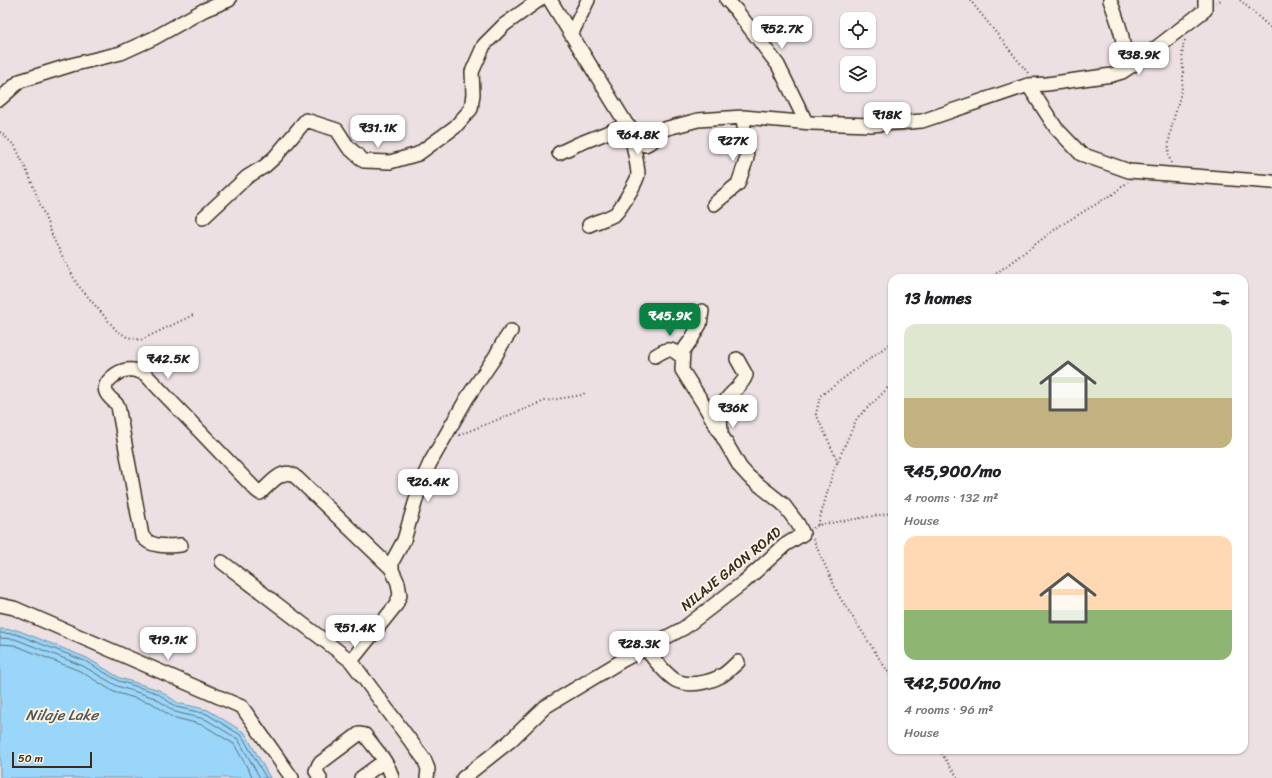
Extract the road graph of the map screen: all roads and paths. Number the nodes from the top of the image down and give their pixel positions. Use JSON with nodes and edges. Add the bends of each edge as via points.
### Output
{"nodes":[{"id":1,"x":229,"y":0,"type":"edge"},
{"id":2,"x":539,"y":0,"type":"edge"},
{"id":3,"x":550,"y":0,"type":"edge"},
{"id":4,"x":588,"y":0,"type":"edge"},
{"id":5,"x":727,"y":0,"type":"edge"},
{"id":6,"x":970,"y":0,"type":"edge"},
{"id":7,"x":1110,"y":0,"type":"edge"},
{"id":8,"x":1205,"y":0,"type":"edge"},
{"id":9,"x":1240,"y":0,"type":"edge"},
{"id":10,"x":1192,"y":22,"type":"junction"},
{"id":11,"x":1272,"y":28,"type":"edge"},
{"id":12,"x":572,"y":33,"type":"junction"},
{"id":13,"x":1122,"y":72,"type":"junction"},
{"id":14,"x":1033,"y":85,"type":"junction"},
{"id":15,"x":0,"y":99,"type":"edge"},
{"id":16,"x":743,"y":117,"type":"junction"},
{"id":17,"x":806,"y":122,"type":"junction"},
{"id":18,"x":632,"y":129,"type":"junction"},
{"id":19,"x":0,"y":132,"type":"edge"},
{"id":20,"x":653,"y":142,"type":"dead end"},
{"id":21,"x":559,"y":153,"type":"dead end"},
{"id":22,"x":1142,"y":172,"type":"junction"},
{"id":23,"x":1180,"y":175,"type":"junction"},
{"id":24,"x":1272,"y":182,"type":"edge"},
{"id":25,"x":714,"y":204,"type":"dead end"},
{"id":26,"x":203,"y":218,"type":"dead end"},
{"id":27,"x":589,"y":225,"type":"dead end"},
{"id":28,"x":995,"y":274,"type":"edge"},
{"id":29,"x":702,"y":311,"type":"dead end"},
{"id":30,"x":193,"y":314,"type":"dead end"},
{"id":31,"x":511,"y":331,"type":"dead end"},
{"id":32,"x":888,"y":345,"type":"edge"},
{"id":33,"x":655,"y":356,"type":"dead end"},
{"id":34,"x":682,"y":357,"type":"junction"},
{"id":35,"x":737,"y":359,"type":"dead end"},
{"id":36,"x":888,"y":388,"type":"edge"},
{"id":37,"x":586,"y":392,"type":"dead end"},
{"id":38,"x":721,"y":434,"type":"junction"},
{"id":39,"x":444,"y":441,"type":"junction"},
{"id":40,"x":838,"y":462,"type":"junction"},
{"id":41,"x":888,"y":514,"type":"edge"},
{"id":42,"x":807,"y":536,"type":"junction"},
{"id":43,"x":181,"y":544,"type":"dead end"},
{"id":44,"x":222,"y":562,"type":"dead end"},
{"id":45,"x":392,"y":569,"type":"junction"},
{"id":46,"x":0,"y":605,"type":"edge"},
{"id":47,"x":645,"y":648,"type":"junction"},
{"id":48,"x":351,"y":661,"type":"junction"},
{"id":49,"x":738,"y":662,"type":"dead end"},
{"id":50,"x":888,"y":672,"type":"edge"},
{"id":51,"x":942,"y":754,"type":"edge"},
{"id":52,"x":384,"y":761,"type":"junction"},
{"id":53,"x":292,"y":778,"type":"edge"},
{"id":54,"x":320,"y":778,"type":"edge"},
{"id":55,"x":361,"y":778,"type":"edge"},
{"id":56,"x":392,"y":778,"type":"edge"},
{"id":57,"x":427,"y":778,"type":"edge"},
{"id":58,"x":463,"y":778,"type":"edge"},
{"id":59,"x":958,"y":778,"type":"edge"}],
"edges":[{"from":1,"to":15,"type":"street","via":[[204,10],[121,53],[20,81]]},
{"from":2,"to":26,"type":"street","via":[[504,25],[484,45],[472,72],[473,94],[470,109],[455,127],[418,154],[390,162],[364,161],[348,147],[337,130],[306,120],[275,157],[247,177]]},
{"from":3,"to":12,"type":"street"},
{"from":4,"to":12,"type":"street"},
{"from":5,"to":17,"type":"street","via":[[778,66]]},
{"from":6,"to":14,"type":"path"},
{"from":7,"to":13,"type":"street","via":[[1120,26],[1124,48]]},
{"from":8,"to":10,"type":"street","via":[[1205,10]]},
{"from":9,"to":11,"type":"path"},
{"from":10,"to":13,"type":"street"},
{"from":10,"to":23,"type":"path","via":[[1182,47],[1183,80],[1169,144],[1170,162]]},
{"from":12,"to":18,"type":"street"},
{"from":13,"to":14,"type":"street"},
{"from":14,"to":17,"type":"street","via":[[922,120],[871,125]]},
{"from":14,"to":22,"type":"street","via":[[1056,128],[1080,154],[1129,171]]},
{"from":16,"to":17,"type":"street"},
{"from":16,"to":18,"type":"street","via":[[698,120],[649,133]]},
{"from":16,"to":25,"type":"street","via":[[748,158],[738,184]]},
{"from":18,"to":20,"type":"street","via":[[643,144]]},
{"from":18,"to":21,"type":"street","via":[[578,144]]},
{"from":18,"to":27,"type":"street","via":[[637,181],[616,213]]},
{"from":19,"to":30,"type":"path","via":[[15,146],[54,240],[77,284],[116,330],[127,337],[141,340]]},
{"from":22,"to":23,"type":"street"},
{"from":22,"to":28,"type":"path","via":[[1113,194],[1061,225]]},
{"from":23,"to":24,"type":"street"},
{"from":29,"to":34,"type":"street","via":[[700,324]]},
{"from":31,"to":39,"type":"street","via":[[467,398]]},
{"from":32,"to":40,"type":"path","via":[[820,396],[816,414]]},
{"from":33,"to":34,"type":"street","via":[[668,349],[674,350]]},
{"from":34,"to":38,"type":"street","via":[[682,370]]},
{"from":35,"to":38,"type":"street","via":[[746,375],[744,382],[721,408]]},
{"from":36,"to":40,"type":"path","via":[[857,418]]},
{"from":37,"to":39,"type":"path","via":[[545,402]]},
{"from":38,"to":42,"type":"street","via":[[740,467],[783,504]]},
{"from":39,"to":45,"type":"street","via":[[421,483],[404,540],[392,562]]},
{"from":40,"to":41,"type":"path","via":[[827,490],[818,525]]},
{"from":42,"to":47,"type":"street","name":"NILAJE GAON ROAD","via":[[784,545],[744,582],[684,628]]},
{"from":42,"to":50,"type":"path","via":[[839,596]]},
{"from":43,"to":45,"type":"street","via":[[154,545],[146,542],[142,536],[118,406],[106,394],[107,383],[119,372],[128,370],[145,374],[256,490],[260,492],[283,474],[291,474],[297,478]]},
{"from":44,"to":48,"type":"street"},
{"from":45,"to":48,"type":"street","via":[[400,595],[396,605]]},
{"from":46,"to":53,"type":"street","via":[[14,608],[242,707]]},
{"from":47,"to":49,"type":"street","via":[[674,679],[682,683],[706,682],[721,676]]},
{"from":47,"to":58,"type":"street","name":"NILAJE GAON ROAD","via":[[545,707],[510,741]]},
{"from":48,"to":57,"type":"street","via":[[424,759],[428,769]]},
{"from":51,"to":59,"type":"path"},
{"from":52,"to":54,"type":"street","via":[[365,735],[358,734],[319,764],[316,770]]},
{"from":52,"to":55,"type":"street"},
{"from":52,"to":56,"type":"street"}]}
